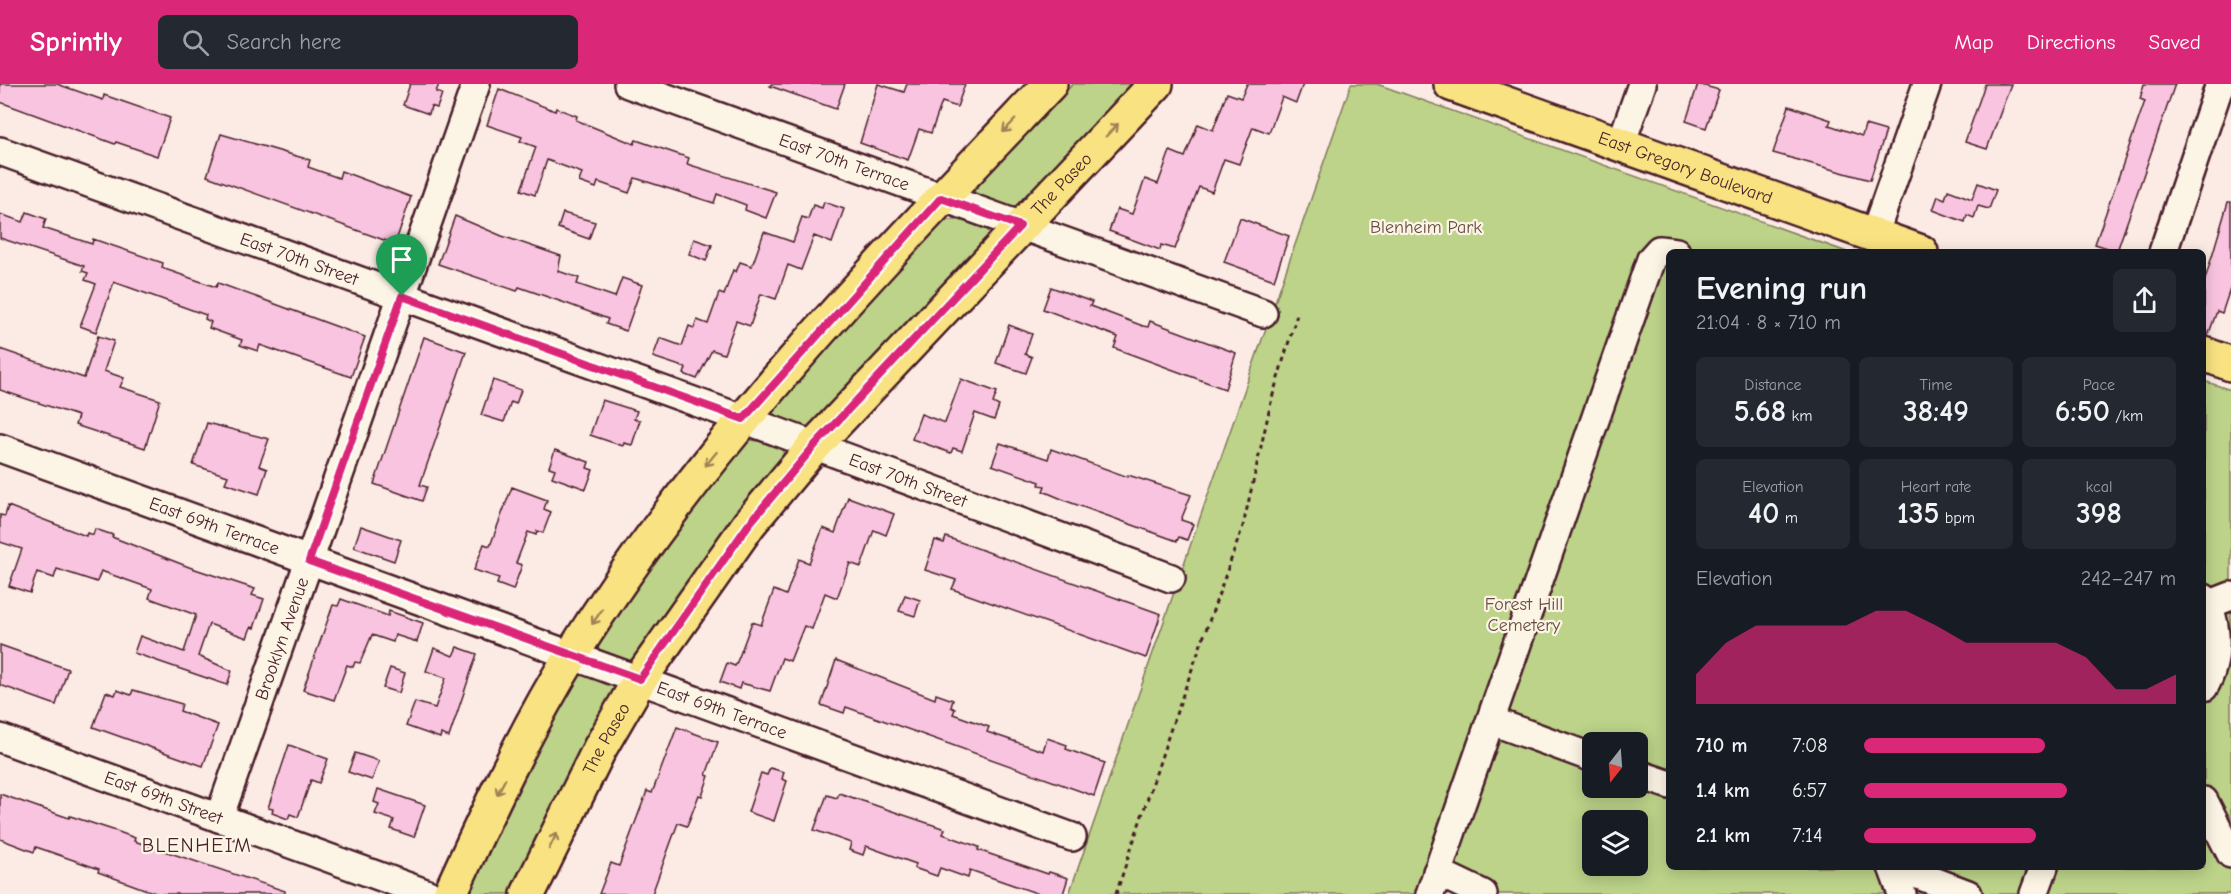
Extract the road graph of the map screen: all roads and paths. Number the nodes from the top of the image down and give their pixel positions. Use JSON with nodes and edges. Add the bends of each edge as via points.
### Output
{"nodes":[{"id":1,"x":476,"y":84,"type":"edge"},
{"id":2,"x":628,"y":84,"type":"edge"},
{"id":3,"x":1050,"y":84,"type":"edge"},
{"id":4,"x":1156,"y":84,"type":"edge"},
{"id":5,"x":1451,"y":84,"type":"edge"},
{"id":6,"x":1642,"y":84,"type":"edge"},
{"id":7,"x":1927,"y":84,"type":"edge"},
{"id":8,"x":2220,"y":84,"type":"edge"},
{"id":9,"x":1621,"y":144,"type":"junction"},
{"id":10,"x":0,"y":151,"type":"edge"},
{"id":11,"x":941,"y":198,"type":"junction"},
{"id":12,"x":1020,"y":226,"type":"junction"},
{"id":13,"x":1874,"y":235,"type":"junction"},
{"id":14,"x":1912,"y":249,"type":"edge"},
{"id":15,"x":2164,"y":249,"type":"edge"},
{"id":16,"x":1666,"y":251,"type":"edge"},
{"id":17,"x":402,"y":296,"type":"junction"},
{"id":18,"x":1298,"y":311,"type":"dead end"},
{"id":19,"x":1263,"y":314,"type":"dead end"},
{"id":20,"x":2206,"y":355,"type":"edge"},
{"id":21,"x":2231,"y":364,"type":"edge"},
{"id":22,"x":743,"y":419,"type":"junction"},
{"id":23,"x":815,"y":445,"type":"junction"},
{"id":24,"x":0,"y":448,"type":"edge"},
{"id":25,"x":309,"y":561,"type":"junction"},
{"id":26,"x":1171,"y":578,"type":"dead end"},
{"id":27,"x":2214,"y":600,"type":"edge"},
{"id":28,"x":572,"y":655,"type":"junction"},
{"id":29,"x":640,"y":679,"type":"junction"},
{"id":30,"x":2206,"y":681,"type":"edge"},
{"id":31,"x":1492,"y":721,"type":"junction"},
{"id":32,"x":0,"y":738,"type":"edge"},
{"id":33,"x":1582,"y":754,"type":"edge"},
{"id":34,"x":1648,"y":777,"type":"edge"},
{"id":35,"x":1666,"y":784,"type":"edge"},
{"id":36,"x":2206,"y":805,"type":"edge"},
{"id":37,"x":219,"y":818,"type":"junction"},
{"id":38,"x":1072,"y":837,"type":"dead end"},
{"id":39,"x":2231,"y":854,"type":"edge"},
{"id":40,"x":1895,"y":870,"type":"edge"},
{"id":41,"x":1902,"y":870,"type":"edge"},
{"id":42,"x":2043,"y":870,"type":"edge"},
{"id":43,"x":1434,"y":883,"type":"edge"},
{"id":44,"x":428,"y":894,"type":"edge"},
{"id":45,"x":450,"y":894,"type":"edge"},
{"id":46,"x":528,"y":894,"type":"edge"},
{"id":47,"x":1116,"y":894,"type":"edge"},
{"id":48,"x":1483,"y":894,"type":"edge"},
{"id":49,"x":1902,"y":894,"type":"edge"},
{"id":50,"x":1968,"y":894,"type":"edge"},
{"id":51,"x":2034,"y":894,"type":"edge"}],
"edges":[{"from":1,"to":17,"type":"street","name":"Brooklyn Avenue"},
{"from":2,"to":11,"type":"street","name":"East 70th Terrace"},
{"from":3,"to":11,"type":"main road","one_way":true},
{"from":12,"to":4,"type":"main road","name":"The Paseo","one_way":true},
{"from":5,"to":9,"type":"main road","name":"East Gregory Boulevard"},
{"from":6,"to":9,"type":"street"},
{"from":7,"to":13,"type":"street"},
{"from":8,"to":15,"type":"street"},
{"from":9,"to":13,"type":"main road","name":"East Gregory Boulevard"},
{"from":10,"to":17,"type":"street","name":"East 70th Street"},
{"from":11,"to":12,"type":"street","name":"East 70th Terrace"},
{"from":11,"to":22,"type":"main road"},
{"from":12,"to":19,"type":"street","name":"East 70th Terrace"},
{"from":12,"to":23,"type":"main road","name":"The Paseo"},
{"from":13,"to":14,"type":"main road","name":"East Gregory Boulevard"},
{"from":16,"to":31,"type":"street","via":[[1659,250],[1651,259]]},
{"from":17,"to":22,"type":"street","name":"East 70th Street"},
{"from":17,"to":25,"type":"street","name":"Brooklyn Avenue"},
{"from":18,"to":47,"type":"path","via":[[1272,398],[1243,526]]},
{"from":20,"to":21,"type":"main road"},
{"from":22,"to":23,"type":"street","name":"East 70th Street"},
{"from":22,"to":28,"type":"main road","one_way":true,"via":[[663,522]]},
{"from":23,"to":26,"type":"street","name":"East 70th Street"},
{"from":23,"to":29,"type":"main road","name":"The Paseo","via":[[749,524]]},
{"from":24,"to":25,"type":"street","name":"East 69th Terrace"},
{"from":25,"to":28,"type":"street","name":"East 69th Terrace"},
{"from":25,"to":37,"type":"street","name":"Brooklyn Avenue"},
{"from":27,"to":30,"type":"street","via":[[2214,658]]},
{"from":28,"to":29,"type":"street","name":"East 69th Terrace"},
{"from":28,"to":45,"type":"main road","one_way":true,"via":[[495,798]]},
{"from":29,"to":38,"type":"street","name":"East 69th Terrace"},
{"from":46,"to":29,"type":"main road","name":"The Paseo","one_way":true,"via":[[600,748]]},
{"from":31,"to":33,"type":"street"},
{"from":31,"to":43,"type":"street"},
{"from":32,"to":37,"type":"street","name":"East 69th Street"},
{"from":34,"to":35,"type":"street"},
{"from":36,"to":39,"type":"street"},
{"from":37,"to":44,"type":"street","name":"East 69th Street"},
{"from":40,"to":49,"type":"street"},
{"from":41,"to":50,"type":"street"},
{"from":42,"to":51,"type":"street"},
{"from":43,"to":48,"type":"street"}]}
